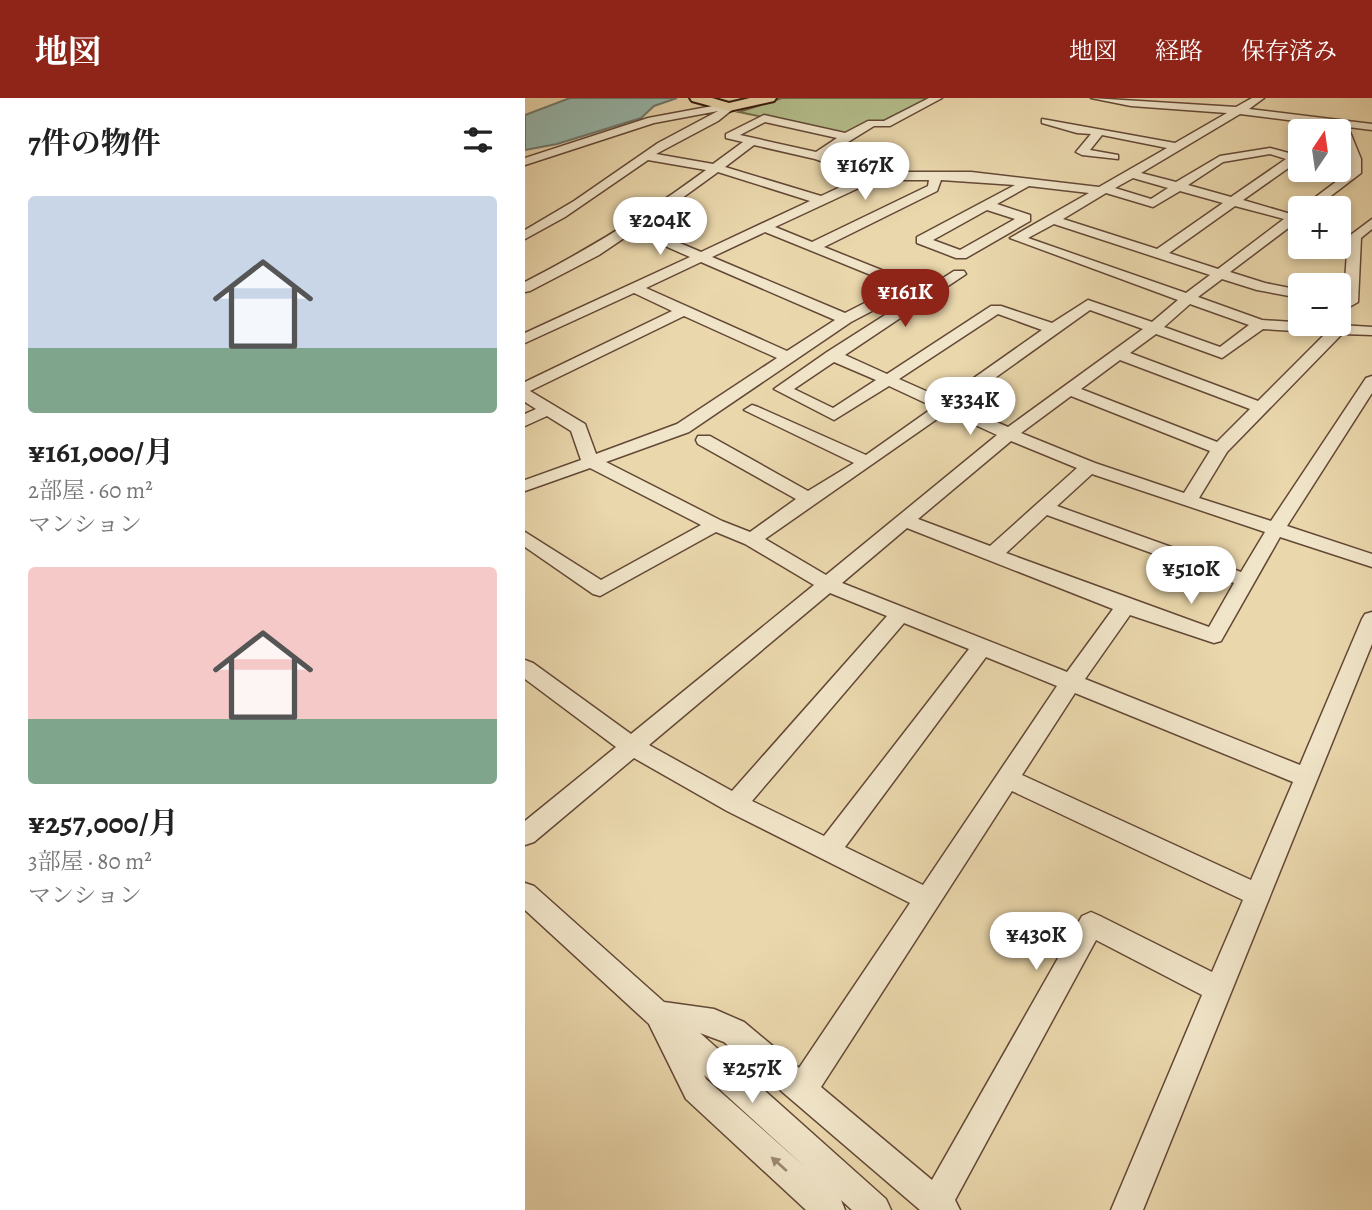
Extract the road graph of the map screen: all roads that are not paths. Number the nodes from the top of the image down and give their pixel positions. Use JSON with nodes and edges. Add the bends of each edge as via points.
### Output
{"nodes":[{"id":1,"x":698,"y":98,"type":"edge"},
{"id":2,"x":769,"y":98,"type":"edge"},
{"id":3,"x":937,"y":98,"type":"edge"},
{"id":4,"x":1096,"y":98,"type":"edge"},
{"id":5,"x":1241,"y":98,"type":"edge"},
{"id":6,"x":1259,"y":98,"type":"edge"},
{"id":7,"x":729,"y":107,"type":"junction"},
{"id":8,"x":1220,"y":109,"type":"junction"},
{"id":9,"x":1235,"y":110,"type":"junction"},
{"id":10,"x":1308,"y":119,"type":"edge"},
{"id":11,"x":652,"y":120,"type":"junction"},
{"id":12,"x":1046,"y":121,"type":"dead end"},
{"id":13,"x":1351,"y":124,"type":"edge"},
{"id":14,"x":1372,"y":127,"type":"edge"},
{"id":15,"x":1100,"y":131,"type":"junction"},
{"id":16,"x":846,"y":137,"type":"junction"},
{"id":17,"x":751,"y":142,"type":"junction"},
{"id":18,"x":1174,"y":146,"type":"junction"},
{"id":19,"x":1351,"y":146,"type":"edge"},
{"id":20,"x":646,"y":156,"type":"junction"},
{"id":21,"x":818,"y":156,"type":"junction"},
{"id":22,"x":1288,"y":156,"type":"edge"},
{"id":23,"x":1114,"y":157,"type":"dead end"},
{"id":24,"x":525,"y":162,"type":"edge"},
{"id":25,"x":1288,"y":165,"type":"edge"},
{"id":26,"x":717,"y":167,"type":"junction"},
{"id":27,"x":1351,"y":172,"type":"edge"},
{"id":28,"x":1129,"y":173,"type":"junction"},
{"id":29,"x":1355,"y":173,"type":"junction"},
{"id":30,"x":937,"y":174,"type":"junction"},
{"id":31,"x":874,"y":176,"type":"junction"},
{"id":32,"x":1372,"y":177,"type":"edge"},
{"id":33,"x":1025,"y":184,"type":"junction"},
{"id":34,"x":1179,"y":185,"type":"junction"},
{"id":35,"x":1103,"y":190,"type":"junction"},
{"id":36,"x":1325,"y":196,"type":"edge"},
{"id":37,"x":823,"y":201,"type":"junction"},
{"id":38,"x":1234,"y":201,"type":"junction"},
{"id":39,"x":986,"y":205,"type":"junction"},
{"id":40,"x":1288,"y":212,"type":"edge"},
{"id":41,"x":1053,"y":220,"type":"junction"},
{"id":42,"x":1372,"y":222,"type":"edge"},
{"id":43,"x":1288,"y":224,"type":"edge"},
{"id":44,"x":632,"y":227,"type":"junction"},
{"id":45,"x":766,"y":228,"type":"junction"},
{"id":46,"x":525,"y":235,"type":"edge"},
{"id":47,"x":1351,"y":236,"type":"edge"},
{"id":48,"x":1355,"y":237,"type":"junction"},
{"id":49,"x":1372,"y":242,"type":"edge"},
{"id":50,"x":813,"y":247,"type":"junction"},
{"id":51,"x":1159,"y":254,"type":"junction"},
{"id":52,"x":701,"y":257,"type":"junction"},
{"id":53,"x":959,"y":274,"type":"dead end"},
{"id":54,"x":1223,"y":274,"type":"junction"},
{"id":55,"x":525,"y":288,"type":"edge"},
{"id":56,"x":634,"y":288,"type":"junction"},
{"id":57,"x":1288,"y":292,"type":"edge"},
{"id":58,"x":1188,"y":298,"type":"junction"},
{"id":59,"x":1351,"y":302,"type":"edge"},
{"id":60,"x":683,"y":311,"type":"junction"},
{"id":61,"x":846,"y":319,"type":"junction"},
{"id":62,"x":525,"y":322,"type":"edge"},
{"id":63,"x":1260,"y":324,"type":"junction"},
{"id":64,"x":1288,"y":327,"type":"edge"},
{"id":65,"x":1054,"y":329,"type":"junction"},
{"id":66,"x":1153,"y":329,"type":"junction"},
{"id":67,"x":543,"y":331,"type":"junction"},
{"id":68,"x":1351,"y":331,"type":"edge"},
{"id":69,"x":1372,"y":331,"type":"edge"},
{"id":70,"x":1332,"y":336,"type":"edge"},
{"id":71,"x":525,"y":340,"type":"edge"},
{"id":72,"x":1118,"y":354,"type":"junction"},
{"id":73,"x":832,"y":355,"type":"junction"},
{"id":74,"x":787,"y":357,"type":"junction"},
{"id":75,"x":890,"y":380,"type":"junction"},
{"id":76,"x":1372,"y":380,"type":"edge"},
{"id":77,"x":525,"y":388,"type":"edge"},
{"id":78,"x":1069,"y":390,"type":"junction"},
{"id":79,"x":525,"y":395,"type":"edge"},
{"id":80,"x":948,"y":405,"type":"junction"},
{"id":81,"x":1262,"y":408,"type":"junction"},
{"id":82,"x":548,"y":409,"type":"junction"},
{"id":83,"x":752,"y":410,"type":"dead end"},
{"id":84,"x":525,"y":421,"type":"edge"},
{"id":85,"x":1009,"y":434,"type":"junction"},
{"id":86,"x":704,"y":440,"type":"dead end"},
{"id":87,"x":1220,"y":449,"type":"junction"},
{"id":88,"x":590,"y":461,"type":"junction"},
{"id":89,"x":867,"y":462,"type":"junction"},
{"id":90,"x":1089,"y":467,"type":"junction"},
{"id":91,"x":525,"y":486,"type":"edge"},
{"id":92,"x":808,"y":499,"type":"junction"},
{"id":93,"x":1189,"y":500,"type":"junction"},
{"id":94,"x":1045,"y":508,"type":"junction"},
{"id":95,"x":906,"y":521,"type":"junction"},
{"id":96,"x":715,"y":525,"type":"junction"},
{"id":97,"x":1275,"y":530,"type":"junction"},
{"id":98,"x":525,"y":538,"type":"edge"},
{"id":99,"x":753,"y":540,"type":"junction"},
{"id":100,"x":992,"y":555,"type":"junction"},
{"id":101,"x":1372,"y":561,"type":"edge"},
{"id":102,"x":1245,"y":580,"type":"junction"},
{"id":103,"x":827,"y":584,"type":"junction"},
{"id":104,"x":1126,"y":606,"type":"junction"},
{"id":105,"x":900,"y":614,"type":"junction"},
{"id":106,"x":1372,"y":619,"type":"edge"},
{"id":107,"x":982,"y":647,"type":"junction"},
{"id":108,"x":525,"y":668,"type":"edge"},
{"id":109,"x":1071,"y":682,"type":"junction"},
{"id":110,"x":631,"y":746,"type":"junction"},
{"id":111,"x":1308,"y":778,"type":"junction"},
{"id":112,"x":1008,"y":779,"type":"junction"},
{"id":113,"x":735,"y":804,"type":"junction"},
{"id":114,"x":525,"y":835,"type":"edge"},
{"id":115,"x":828,"y":850,"type":"junction"},
{"id":116,"x":525,"y":894,"type":"edge"},
{"id":117,"x":1258,"y":895,"type":"junction"},
{"id":118,"x":929,"y":900,"type":"junction"},
{"id":119,"x":1218,"y":989,"type":"junction"},
{"id":120,"x":658,"y":1014,"type":"junction"},
{"id":121,"x":801,"y":1091,"type":"junction"},
{"id":122,"x":940,"y":1206,"type":"edge"},
{"id":123,"x":829,"y":1210,"type":"edge"},
{"id":124,"x":876,"y":1210,"type":"edge"},
{"id":125,"x":1127,"y":1210,"type":"edge"}],
"edges":[{"from":1,"to":7,"type":"main road"},
{"from":1,"to":11,"type":"street"},
{"from":2,"to":7,"type":"main road"},
{"from":3,"to":16,"type":"street","via":[[886,124],[872,123]]},
{"from":4,"to":8,"type":"street"},
{"from":5,"to":8,"type":"street"},
{"from":6,"to":9,"type":"street"},
{"from":7,"to":11,"type":"street"},
{"from":7,"to":20,"type":"street"},
{"from":8,"to":9,"type":"street"},
{"from":9,"to":10,"type":"street"},
{"from":9,"to":18,"type":"street"},
{"from":11,"to":24,"type":"street"},
{"from":12,"to":15,"type":"street"},
{"from":13,"to":14,"type":"street"},
{"from":15,"to":18,"type":"street"},
{"from":15,"to":23,"type":"street","via":[[1083,152]]},
{"from":16,"to":17,"type":"street","via":[[764,118],[730,136]]},
{"from":16,"to":21,"type":"street"},
{"from":17,"to":21,"type":"street"},
{"from":17,"to":26,"type":"street"},
{"from":18,"to":28,"type":"street"},
{"from":19,"to":29,"type":"street"},
{"from":20,"to":26,"type":"street"},
{"from":20,"to":46,"type":"street"},
{"from":21,"to":31,"type":"street"},
{"from":22,"to":34,"type":"street","via":[[1270,151],[1220,159]]},
{"from":25,"to":38,"type":"street"},
{"from":26,"to":37,"type":"street"},
{"from":26,"to":44,"type":"street"},
{"from":27,"to":29,"type":"street"},
{"from":28,"to":34,"type":"street"},
{"from":28,"to":35,"type":"street"},
{"from":29,"to":32,"type":"street"},
{"from":29,"to":36,"type":"street"},
{"from":30,"to":31,"type":"street"},
{"from":30,"to":33,"type":"street"},
{"from":30,"to":50,"type":"street","via":[[933,188]]},
{"from":31,"to":37,"type":"street"},
{"from":33,"to":35,"type":"street"},
{"from":33,"to":39,"type":"street"},
{"from":34,"to":35,"type":"street","via":[[1153,202]]},
{"from":34,"to":38,"type":"street"},
{"from":35,"to":41,"type":"street"},
{"from":37,"to":45,"type":"street"},
{"from":38,"to":40,"type":"street"},
{"from":38,"to":51,"type":"street"},
{"from":39,"to":39,"type":"street","via":[[976,211],[922,240],[961,255],[1026,218]]},
{"from":41,"to":51,"type":"street"},
{"from":41,"to":58,"type":"street","via":[[1017,238]]},
{"from":42,"to":48,"type":"street"},
{"from":43,"to":54,"type":"street"},
{"from":44,"to":52,"type":"street"},
{"from":44,"to":55,"type":"street"},
{"from":45,"to":50,"type":"street"},
{"from":45,"to":52,"type":"street"},
{"from":47,"to":48,"type":"street"},
{"from":48,"to":49,"type":"street"},
{"from":48,"to":59,"type":"street"},
{"from":50,"to":61,"type":"street","via":[[908,286]]},
{"from":51,"to":54,"type":"street"},
{"from":52,"to":56,"type":"street"},
{"from":52,"to":61,"type":"street"},
{"from":53,"to":73,"type":"street"},
{"from":54,"to":57,"type":"street"},
{"from":54,"to":58,"type":"street"},
{"from":56,"to":60,"type":"street"},
{"from":56,"to":67,"type":"street"},
{"from":58,"to":63,"type":"street"},
{"from":58,"to":66,"type":"street"},
{"from":60,"to":74,"type":"street"},
{"from":60,"to":77,"type":"street"},
{"from":61,"to":74,"type":"street"},
{"from":62,"to":67,"type":"street"},
{"from":63,"to":64,"type":"street"},
{"from":63,"to":66,"type":"street","via":[[1222,353]]},
{"from":65,"to":66,"type":"street","via":[[1088,304]]},
{"from":65,"to":75,"type":"street","via":[[996,309]]},
{"from":65,"to":80,"type":"street"},
{"from":66,"to":72,"type":"street"},
{"from":67,"to":71,"type":"street"},
{"from":68,"to":69,"type":"street"},
{"from":70,"to":81,"type":"street"},
{"from":72,"to":78,"type":"street"},
{"from":72,"to":81,"type":"street"},
{"from":73,"to":75,"type":"street"},
{"from":73,"to":75,"type":"street","via":[[782,389],[834,415]]},
{"from":74,"to":88,"type":"street","via":[[683,428]]},
{"from":75,"to":80,"type":"street"},
{"from":76,"to":97,"type":"street"},
{"from":78,"to":85,"type":"street"},
{"from":78,"to":87,"type":"street"},
{"from":79,"to":82,"type":"street"},
{"from":80,"to":85,"type":"street"},
{"from":80,"to":89,"type":"street"},
{"from":81,"to":87,"type":"street"},
{"from":82,"to":84,"type":"street"},
{"from":82,"to":88,"type":"street","via":[[579,428]]},
{"from":83,"to":89,"type":"street"},
{"from":85,"to":90,"type":"street"},
{"from":85,"to":95,"type":"street"},
{"from":86,"to":92,"type":"street"},
{"from":87,"to":93,"type":"street"},
{"from":88,"to":91,"type":"street"},
{"from":88,"to":96,"type":"street"},
{"from":89,"to":92,"type":"street"},
{"from":90,"to":93,"type":"street"},
{"from":90,"to":94,"type":"street"},
{"from":92,"to":99,"type":"street"},
{"from":93,"to":97,"type":"street"},
{"from":94,"to":100,"type":"street"},
{"from":94,"to":102,"type":"street"},
{"from":95,"to":100,"type":"street"},
{"from":95,"to":103,"type":"street"},
{"from":96,"to":98,"type":"street","via":[[600,589]]},
{"from":96,"to":99,"type":"street"},
{"from":97,"to":101,"type":"street"},
{"from":97,"to":102,"type":"street"},
{"from":99,"to":103,"type":"street"},
{"from":100,"to":104,"type":"street"},
{"from":102,"to":104,"type":"street","via":[[1214,636]]},
{"from":103,"to":105,"type":"street"},
{"from":103,"to":110,"type":"street"},
{"from":104,"to":109,"type":"street"},
{"from":105,"to":107,"type":"street"},
{"from":105,"to":113,"type":"street"},
{"from":106,"to":111,"type":"street"},
{"from":107,"to":109,"type":"street"},
{"from":107,"to":115,"type":"street"},
{"from":108,"to":110,"type":"street"},
{"from":109,"to":111,"type":"street"},
{"from":109,"to":112,"type":"street"},
{"from":110,"to":113,"type":"street"},
{"from":110,"to":114,"type":"street"},
{"from":111,"to":117,"type":"street"},
{"from":112,"to":117,"type":"street"},
{"from":112,"to":118,"type":"street"},
{"from":113,"to":115,"type":"street"},
{"from":115,"to":118,"type":"street"},
{"from":116,"to":120,"type":"street"},
{"from":117,"to":119,"type":"street"},
{"from":118,"to":121,"type":"street"},
{"from":119,"to":122,"type":"street","via":[[1091,924]]},
{"from":119,"to":125,"type":"street"},
{"from":120,"to":121,"type":"street","via":[[714,1022],[734,1032]]},
{"from":123,"to":120,"type":"street","one_way":true,"via":[[696,1089]]},
{"from":120,"to":124,"type":"street"},
{"from":121,"to":122,"type":"street"}]}
